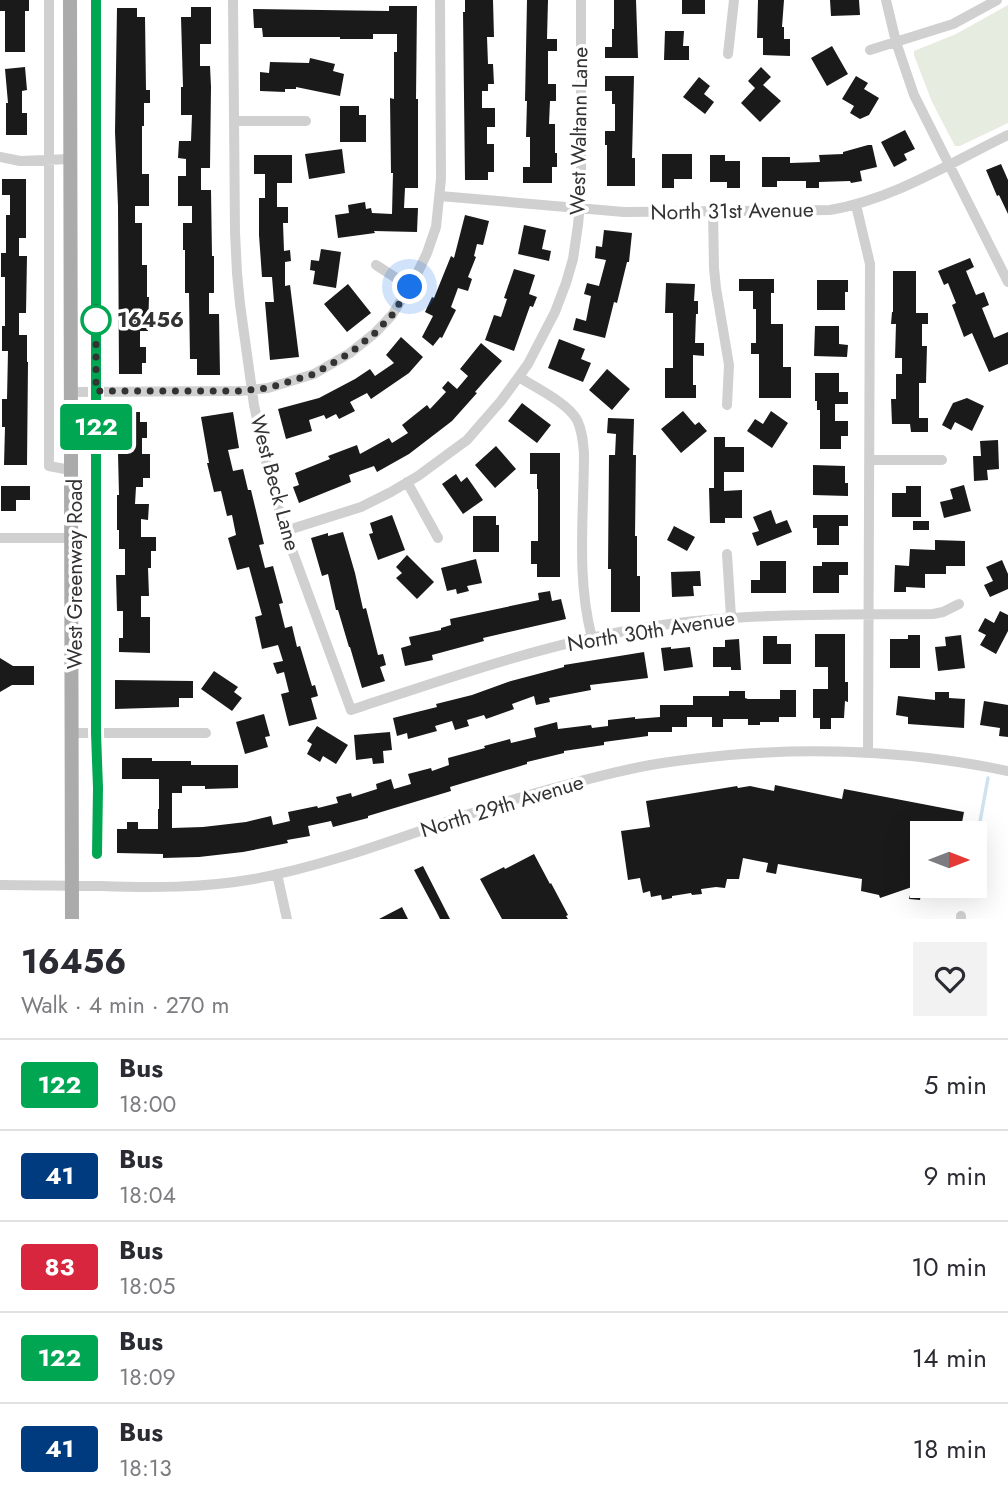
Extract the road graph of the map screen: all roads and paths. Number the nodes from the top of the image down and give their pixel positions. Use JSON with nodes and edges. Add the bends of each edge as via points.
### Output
{"nodes":[{"id":1,"x":49,"y":0,"type":"edge"},
{"id":2,"x":70,"y":0,"type":"edge"},
{"id":3,"x":96,"y":0,"type":"edge"},
{"id":4,"x":233,"y":0,"type":"edge"},
{"id":5,"x":440,"y":0,"type":"edge"},
{"id":6,"x":581,"y":0,"type":"edge"},
{"id":7,"x":734,"y":0,"type":"edge"},
{"id":8,"x":886,"y":0,"type":"edge"},
{"id":9,"x":997,"y":0,"type":"edge"},
{"id":10,"x":896,"y":42,"type":"junction"},
{"id":11,"x":870,"y":50,"type":"dead end"},
{"id":12,"x":728,"y":54,"type":"dead end"},
{"id":13,"x":234,"y":121,"type":"junction"},
{"id":14,"x":306,"y":121,"type":"dead end"},
{"id":15,"x":1008,"y":135,"type":"edge"},
{"id":16,"x":0,"y":157,"type":"edge"},
{"id":17,"x":70,"y":159,"type":"junction"},
{"id":18,"x":50,"y":160,"type":"junction"},
{"id":19,"x":948,"y":164,"type":"junction"},
{"id":20,"x":440,"y":196,"type":"junction"},
{"id":21,"x":856,"y":205,"type":"junction"},
{"id":22,"x":579,"y":208,"type":"junction"},
{"id":23,"x":713,"y":210,"type":"junction"},
{"id":24,"x":376,"y":265,"type":"dead end"},
{"id":25,"x":1008,"y":282,"type":"edge"},
{"id":26,"x":410,"y":287,"type":"junction"},
{"id":27,"x":519,"y":377,"type":"junction"},
{"id":28,"x":252,"y":390,"type":"junction"},
{"id":29,"x":96,"y":391,"type":"junction"},
{"id":30,"x":71,"y":392,"type":"junction"},
{"id":31,"x":727,"y":405,"type":"dead end"},
{"id":32,"x":870,"y":460,"type":"junction"},
{"id":33,"x":942,"y":460,"type":"dead end"},
{"id":34,"x":70,"y":470,"type":"junction"},
{"id":35,"x":407,"y":482,"type":"junction"},
{"id":36,"x":285,"y":531,"type":"junction"},
{"id":37,"x":0,"y":537,"type":"edge"},
{"id":38,"x":70,"y":538,"type":"junction"},
{"id":39,"x":438,"y":538,"type":"dead end"},
{"id":40,"x":727,"y":554,"type":"dead end"},
{"id":41,"x":960,"y":604,"type":"dead end"},
{"id":42,"x":867,"y":615,"type":"junction"},
{"id":43,"x":732,"y":617,"type":"junction"},
{"id":44,"x":592,"y":638,"type":"junction"},
{"id":45,"x":351,"y":710,"type":"joint"},
{"id":46,"x":71,"y":733,"type":"junction"},
{"id":47,"x":96,"y":733,"type":"junction"},
{"id":48,"x":206,"y":733,"type":"dead end"},
{"id":49,"x":868,"y":752,"type":"junction"},
{"id":50,"x":1008,"y":771,"type":"edge"},
{"id":51,"x":97,"y":854,"type":"dead end"},
{"id":52,"x":278,"y":874,"type":"junction"},
{"id":53,"x":0,"y":885,"type":"edge"},
{"id":54,"x":72,"y":886,"type":"junction"},
{"id":55,"x":72,"y":919,"type":"edge"},
{"id":56,"x":287,"y":919,"type":"edge"}],
"edges":[{"from":1,"to":18,"type":"street","name":"West Greenway Road"},
{"from":2,"to":17,"type":"main road","name":"West Greenway Road"},
{"from":3,"to":29,"type":"street","name":"West Greenway Road"},
{"from":4,"to":13,"type":"street","name":"West Beck Lane"},
{"from":5,"to":20,"type":"street"},
{"from":6,"to":22,"type":"street","name":"West Waltann Lane"},
{"from":7,"to":12,"type":"street"},
{"from":8,"to":10,"type":"street"},
{"from":9,"to":10,"type":"street","via":[[953,24]]},
{"from":10,"to":11,"type":"street"},
{"from":10,"to":19,"type":"street","via":[[914,95]]},
{"from":13,"to":14,"type":"street"},
{"from":13,"to":28,"type":"street","name":"West Beck Lane","via":[[237,273]]},
{"from":15,"to":19,"type":"street","name":"North 31st Avenue"},
{"from":16,"to":18,"type":"street"},
{"from":17,"to":18,"type":"street"},
{"from":17,"to":30,"type":"main road","name":"West Greenway Road"},
{"from":18,"to":34,"type":"street","name":"West Greenway Road","via":[[49,466]]},
{"from":19,"to":21,"type":"street","name":"North 31st Avenue"},
{"from":19,"to":25,"type":"street"},
{"from":20,"to":22,"type":"street","name":"North 31st Avenue"},
{"from":20,"to":26,"type":"street","via":[[428,253]]},
{"from":21,"to":23,"type":"street","name":"North 31st Avenue","via":[[830,210]]},
{"from":21,"to":32,"type":"street","via":[[870,264]]},
{"from":22,"to":23,"type":"street","name":"North 31st Avenue"},
{"from":22,"to":27,"type":"street","name":"West Waltann Lane","via":[[566,283],[551,321]]},
{"from":23,"to":31,"type":"street","via":[[716,288],[729,365]]},
{"from":24,"to":26,"type":"street"},
{"from":26,"to":28,"type":"street","via":[[392,315],[350,353],[314,374]]},
{"from":27,"to":35,"type":"street","name":"West Waltann Lane","via":[[467,440]]},
{"from":27,"to":44,"type":"street","via":[[567,409],[582,435],[583,570]]},
{"from":28,"to":29,"type":"street"},
{"from":28,"to":36,"type":"street","name":"West Beck Lane"},
{"from":29,"to":30,"type":"street"},
{"from":29,"to":47,"type":"street","name":"West Greenway Road"},
{"from":30,"to":34,"type":"main road","name":"West Greenway Road"},
{"from":32,"to":33,"type":"street"},
{"from":32,"to":42,"type":"street"},
{"from":34,"to":38,"type":"main road","name":"West Greenway Road"},
{"from":35,"to":36,"type":"street","name":"West Waltann Lane","via":[[361,507]]},
{"from":35,"to":39,"type":"street"},
{"from":36,"to":45,"type":"street","name":"West Beck Lane"},
{"from":37,"to":38,"type":"street"},
{"from":38,"to":46,"type":"main road","name":"West Greenway Road"},
{"from":40,"to":43,"type":"street"},
{"from":41,"to":42,"type":"street","name":"North 30th Avenue","via":[[933,614]]},
{"from":42,"to":43,"type":"street","name":"North 30th Avenue"},
{"from":42,"to":49,"type":"street"},
{"from":43,"to":44,"type":"street","name":"North 30th Avenue"},
{"from":44,"to":45,"type":"street","name":"North 30th Avenue","via":[[504,659]]},
{"from":46,"to":47,"type":"street"},
{"from":46,"to":54,"type":"main road","name":"West Greenway Road"},
{"from":47,"to":48,"type":"street"},
{"from":47,"to":51,"type":"street","name":"West Greenway Road"},
{"from":49,"to":50,"type":"street","name":"North 29th Avenue"},
{"from":49,"to":52,"type":"street","name":"North 29th Avenue","via":[[765,752],[642,766],[520,798]]},
{"from":52,"to":54,"type":"street","name":"North 29th Avenue","via":[[179,887]]},
{"from":52,"to":56,"type":"street"},
{"from":53,"to":54,"type":"street","name":"North 29th Avenue"},
{"from":54,"to":55,"type":"main road","name":"West Greenway Road"}]}
